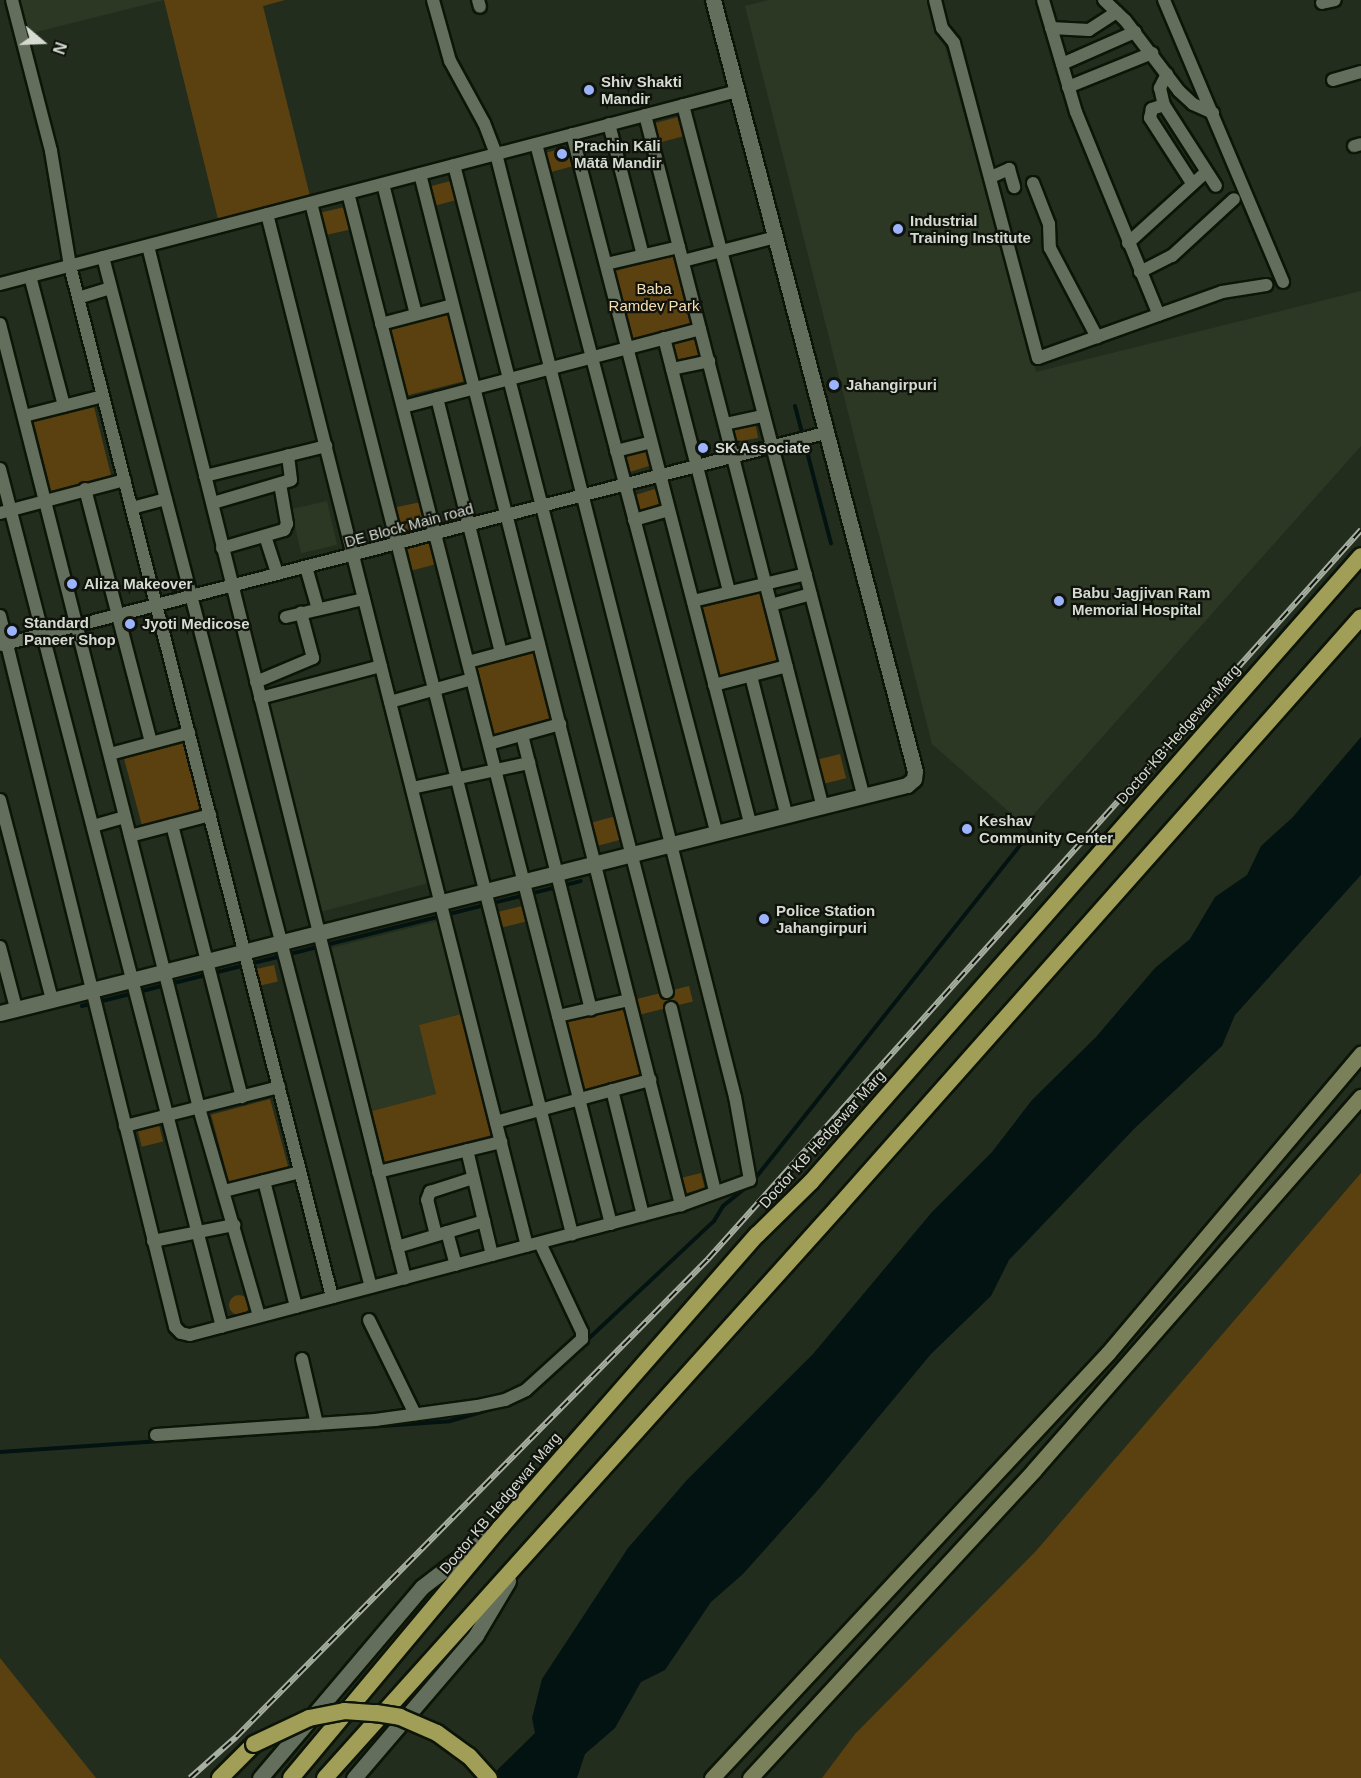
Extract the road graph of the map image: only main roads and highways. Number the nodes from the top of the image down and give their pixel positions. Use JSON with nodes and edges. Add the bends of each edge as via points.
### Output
{"nodes":[{"id":1,"x":1361,"y":556,"type":"edge"},
{"id":2,"x":1361,"y":617,"type":"edge"},
{"id":3,"x":1361,"y":1054,"type":"edge"},
{"id":4,"x":1361,"y":1097,"type":"edge"},
{"id":5,"x":220,"y":1778,"type":"edge"},
{"id":6,"x":291,"y":1778,"type":"edge"},
{"id":7,"x":325,"y":1778,"type":"edge"},
{"id":8,"x":489,"y":1778,"type":"edge"},
{"id":9,"x":712,"y":1778,"type":"edge"},
{"id":10,"x":750,"y":1778,"type":"edge"}],
"edges":[{"from":1,"to":6,"type":"highway","name":"Doctor KB Hedgewar Marg","via":[[811,1182],[757,1235],[501,1527]]},
{"from":2,"to":7,"type":"highway"},
{"from":3,"to":9,"type":"main road","via":[[1108,1353]]},
{"from":4,"to":10,"type":"main road","via":[[1034,1470]]},
{"from":5,"to":8,"type":"highway","bridge":true,"via":[[267,1736],[309,1718],[344,1711],[375,1713],[420,1724],[456,1745]]}]}
